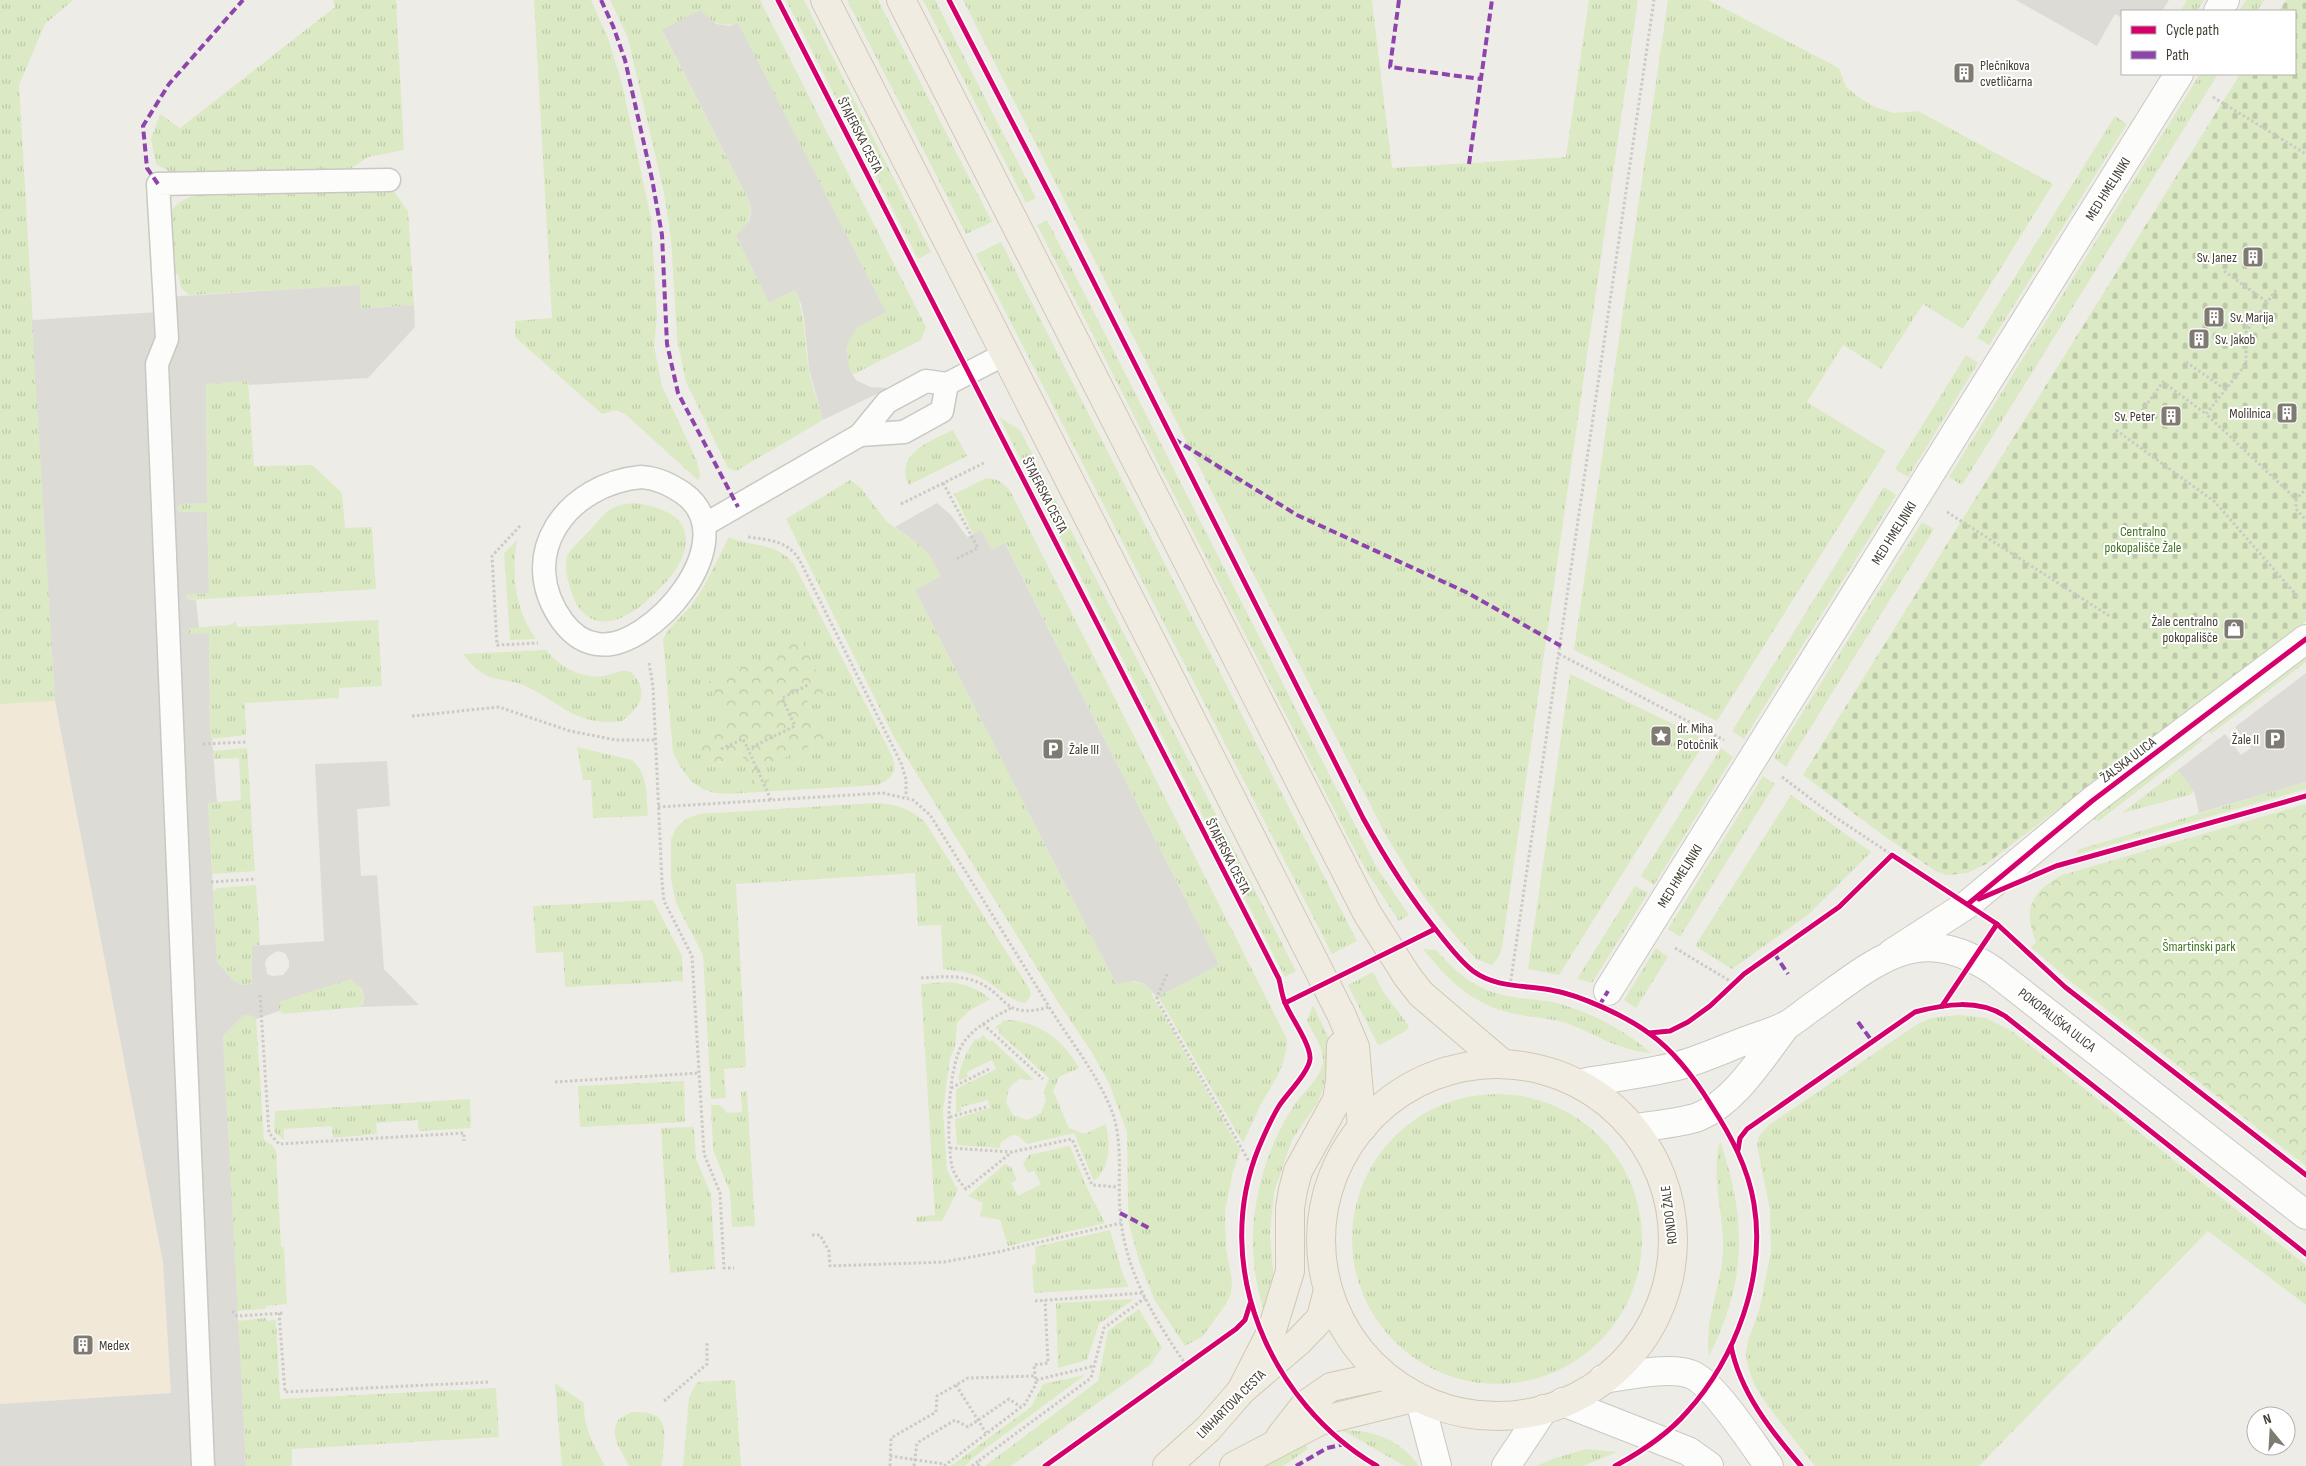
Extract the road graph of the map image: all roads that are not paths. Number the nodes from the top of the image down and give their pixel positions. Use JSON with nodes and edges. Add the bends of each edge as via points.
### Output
{"nodes":[{"id":1,"x":825,"y":0,"type":"edge"},
{"id":2,"x":900,"y":0,"type":"edge"},
{"id":3,"x":2179,"y":75,"type":"edge"},
{"id":4,"x":389,"y":180,"type":"dead end"},
{"id":5,"x":1005,"y":354,"type":"junction"},
{"id":6,"x":947,"y":384,"type":"junction"},
{"id":7,"x":860,"y":435,"type":"junction"},
{"id":8,"x":704,"y":525,"type":"junction"},
{"id":9,"x":2306,"y":639,"type":"edge"},
{"id":10,"x":1889,"y":956,"type":"junction"},
{"id":11,"x":1608,"y":991,"type":"dead end"},
{"id":12,"x":1341,"y":1014,"type":"junction"},
{"id":13,"x":1787,"y":1025,"type":"junction"},
{"id":14,"x":1503,"y":1064,"type":"junction"},
{"id":15,"x":1587,"y":1082,"type":"junction"},
{"id":16,"x":1362,"y":1128,"type":"junction"},
{"id":17,"x":1637,"y":1128,"type":"junction"},
{"id":18,"x":2306,"y":1215,"type":"edge"},
{"id":19,"x":1327,"y":1294,"type":"junction"},
{"id":20,"x":1382,"y":1376,"type":"junction"},
{"id":21,"x":1603,"y":1379,"type":"junction"},
{"id":22,"x":1241,"y":1391,"type":"junction"},
{"id":23,"x":1417,"y":1399,"type":"junction"},
{"id":24,"x":1553,"y":1405,"type":"junction"},
{"id":25,"x":1274,"y":1444,"type":"junction"},
{"id":26,"x":203,"y":1466,"type":"edge"},
{"id":27,"x":1167,"y":1466,"type":"edge"},
{"id":28,"x":1234,"y":1466,"type":"edge"},
{"id":29,"x":1437,"y":1466,"type":"edge"},
{"id":30,"x":1506,"y":1466,"type":"edge"},
{"id":31,"x":1710,"y":1466,"type":"edge"},
{"id":32,"x":1769,"y":1466,"type":"edge"}],
"edges":[{"from":1,"to":5,"type":"main road","name":"ŠTAJERSKA CESTA"},
{"from":2,"to":14,"type":"main road","via":[[1367,913],[1421,994]]},
{"from":3,"to":11,"type":"street","name":"MED HMELJNIKI"},
{"from":4,"to":26,"type":"lane","via":[[158,184],[167,339],[157,364]]},
{"from":5,"to":6,"type":"lane"},
{"from":5,"to":12,"type":"main road","name":"ŠTAJERSKA CESTA"},
{"from":6,"to":7,"type":"lane","via":[[926,381],[887,402]]},
{"from":6,"to":7,"type":"lane","via":[[942,411],[904,432]]},
{"from":7,"to":8,"type":"lane"},
{"from":8,"to":8,"type":"lane","via":[[700,512],[688,496],[657,478],[613,481],[577,502],[558,521],[548,550],[546,576],[547,590],[573,634],[598,645],[613,643],[643,630],[658,619],[696,570],[704,551]]},
{"from":9,"to":10,"type":"street","name":"ŽALSKA ULICA","via":[[2092,801],[1968,904]]},
{"from":10,"to":13,"type":"street","name":"POKOPALIŠKA ULICA"},
{"from":10,"to":18,"type":"street","name":"POKOPALIŠKA ULICA","via":[[1904,950],[1935,947],[1958,951],[1976,959]]},
{"from":12,"to":16,"type":"main road","name":"ŠTAJERSKA CESTA","via":[[1355,1048]]},
{"from":12,"to":22,"type":"main road","via":[[1340,1081],[1336,1100],[1298,1170],[1290,1208],[1290,1271],[1272,1330]]},
{"from":13,"to":15,"type":"street","name":"POKOPALIŠKA ULICA","via":[[1682,1065]]},
{"from":13,"to":17,"type":"street","name":"POKOPALIŠKA ULICA","via":[[1731,1096],[1714,1109],[1696,1118]]},
{"from":14,"to":15,"type":"main road","name":"RONDO ŽALE","via":[[1549,1071]]},
{"from":14,"to":16,"type":"main road","name":"RONDO ŽALE","via":[[1458,1071],[1427,1082],[1400,1096]]},
{"from":15,"to":17,"type":"main road","name":"RONDO ŽALE","via":[[1613,1102]]},
{"from":16,"to":19,"type":"main road","name":"RONDO ŽALE","via":[[1341,1160],[1324,1211],[1319,1252]]},
{"from":17,"to":21,"type":"main road","name":"RONDO ŽALE","via":[[1648,1143],[1665,1182],[1673,1230],[1672,1264],[1659,1311],[1638,1342]]},
{"from":19,"to":20,"type":"main road","name":"RONDO ŽALE","via":[[1352,1342]]},
{"from":19,"to":22,"type":"main road","name":"LINHARTOVA CESTA","via":[[1321,1318]]},
{"from":20,"to":23,"type":"main road","name":"RONDO ŽALE","via":[[1394,1387]]},
{"from":20,"to":25,"type":"main road","via":[[1331,1387],[1305,1405]]},
{"from":21,"to":24,"type":"main road","name":"RONDO ŽALE"},
{"from":21,"to":32,"type":"street","via":[[1666,1372],[1690,1374],[1707,1384]]},
{"from":22,"to":27,"type":"main road","name":"LINHARTOVA CESTA","via":[[1208,1429]]},
{"from":23,"to":24,"type":"main road","name":"RONDO ŽALE","via":[[1474,1415],[1507,1416]]},
{"from":23,"to":25,"type":"main road","via":[[1320,1421]]},
{"from":23,"to":29,"type":"street"},
{"from":24,"to":30,"type":"street"},
{"from":24,"to":31,"type":"street","via":[[1688,1451]]},
{"from":25,"to":28,"type":"main road"}]}
